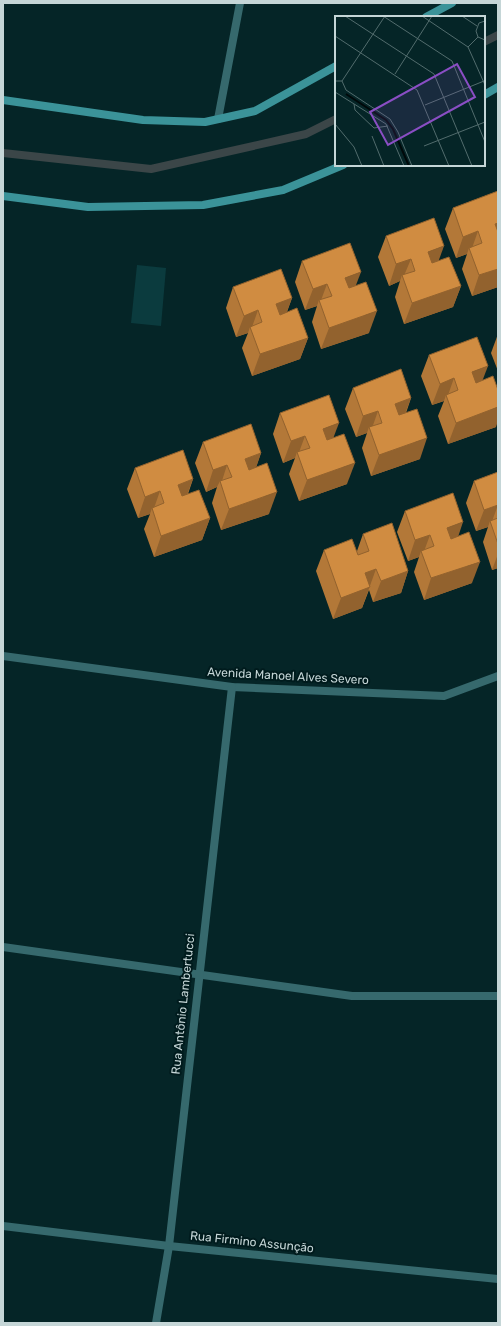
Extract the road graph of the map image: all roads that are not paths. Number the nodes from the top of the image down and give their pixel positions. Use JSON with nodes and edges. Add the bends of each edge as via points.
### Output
{"nodes":[{"id":1,"x":240,"y":3,"type":"edge"},
{"id":2,"x":452,"y":3,"type":"edge"},
{"id":3,"x":428,"y":16,"type":"edge"},
{"id":4,"x":335,"y":67,"type":"edge"},
{"id":5,"x":498,"y":87,"type":"edge"},
{"id":6,"x":485,"y":94,"type":"edge"},
{"id":7,"x":3,"y":100,"type":"edge"},
{"id":8,"x":218,"y":119,"type":"junction"},
{"id":9,"x":341,"y":166,"type":"edge"},
{"id":10,"x":3,"y":196,"type":"edge"},
{"id":11,"x":3,"y":656,"type":"edge"},
{"id":12,"x":498,"y":676,"type":"edge"},
{"id":13,"x":232,"y":686,"type":"junction"},
{"id":14,"x":3,"y":947,"type":"edge"},
{"id":15,"x":199,"y":974,"type":"junction"},
{"id":16,"x":498,"y":996,"type":"edge"},
{"id":17,"x":3,"y":1226,"type":"edge"},
{"id":18,"x":169,"y":1246,"type":"junction"},
{"id":19,"x":498,"y":1279,"type":"edge"},
{"id":20,"x":156,"y":1323,"type":"edge"}],
"edges":[{"from":1,"to":8,"type":"street"},
{"from":2,"to":3,"type":"street"},
{"from":4,"to":8,"type":"street","via":[[256,111]]},
{"from":5,"to":6,"type":"street"},
{"from":7,"to":8,"type":"street","via":[[143,120],[205,122]]},
{"from":9,"to":10,"type":"street","via":[[283,190],[203,205],[88,207]]},
{"from":11,"to":13,"type":"street","name":"Avenida Manoel Alves Severo"},
{"from":12,"to":13,"type":"street","name":"Avenida Manoel Alves Severo","via":[[444,696]]},
{"from":13,"to":15,"type":"street","name":"Rua Antônio Lambertucci"},
{"from":14,"to":15,"type":"street"},
{"from":15,"to":16,"type":"street","via":[[352,996]]},
{"from":15,"to":18,"type":"street","name":"Rua Antônio Lambertucci"},
{"from":17,"to":18,"type":"street","name":"Rua Firmino Assunção"},
{"from":18,"to":19,"type":"street","name":"Rua Firmino Assunção"},
{"from":18,"to":20,"type":"street","name":"Rua Antônio Lambertucci"}]}
